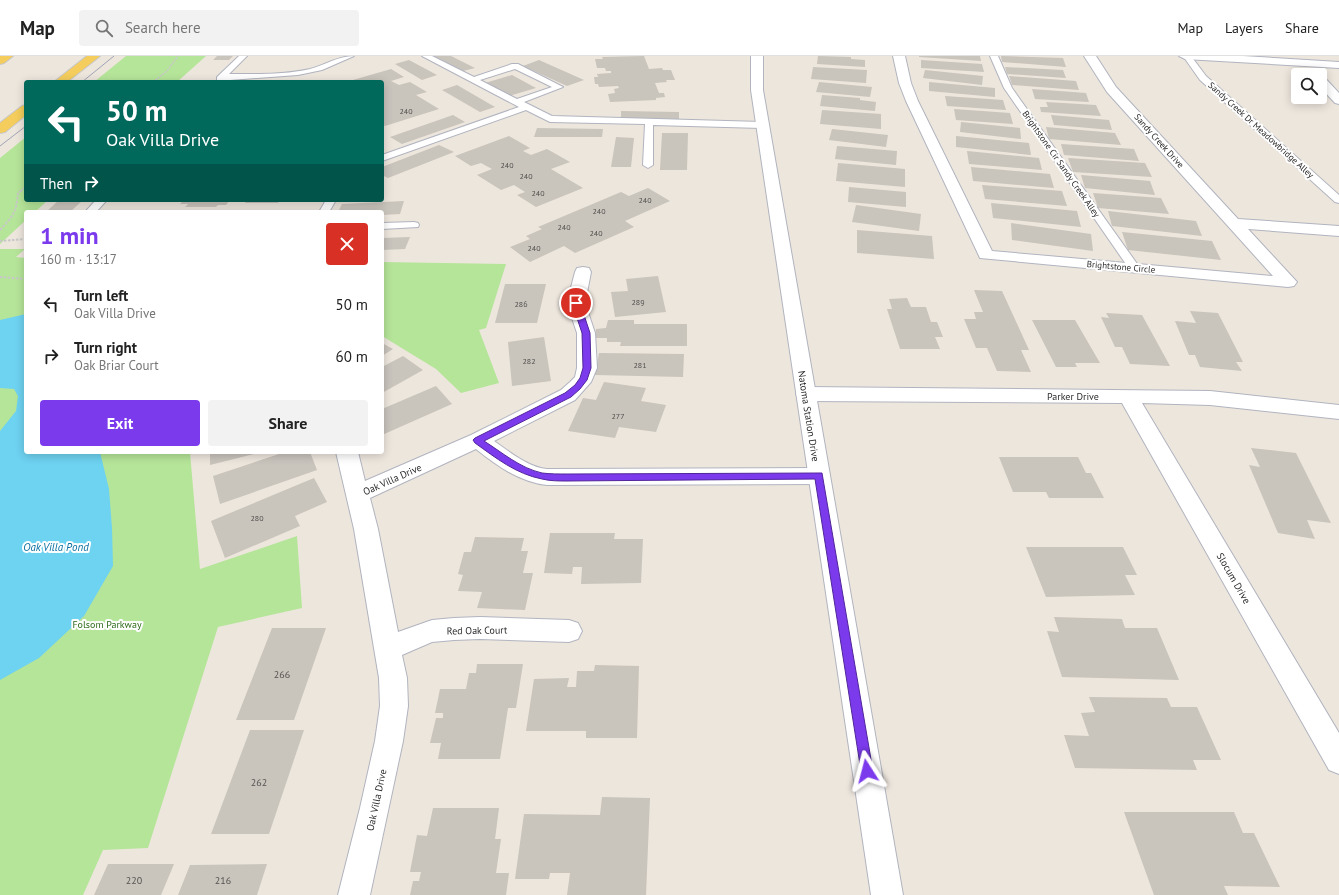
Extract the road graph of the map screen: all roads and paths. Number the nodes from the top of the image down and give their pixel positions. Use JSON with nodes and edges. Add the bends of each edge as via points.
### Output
{"nodes":[{"id":1,"x":7,"y":56,"type":"edge"},
{"id":2,"x":94,"y":56,"type":"edge"},
{"id":3,"x":178,"y":56,"type":"edge"},
{"id":4,"x":243,"y":56,"type":"edge"},
{"id":5,"x":350,"y":56,"type":"edge"},
{"id":6,"x":426,"y":56,"type":"edge"},
{"id":7,"x":757,"y":56,"type":"edge"},
{"id":8,"x":899,"y":56,"type":"edge"},
{"id":9,"x":994,"y":56,"type":"edge"},
{"id":10,"x":1090,"y":56,"type":"edge"},
{"id":11,"x":1186,"y":56,"type":"edge"},
{"id":12,"x":1300,"y":60,"type":"edge"},
{"id":13,"x":0,"y":61,"type":"edge"},
{"id":14,"x":1339,"y":65,"type":"edge"},
{"id":15,"x":1308,"y":68,"type":"edge"},
{"id":16,"x":220,"y":79,"type":"edge"},
{"id":17,"x":63,"y":80,"type":"edge"},
{"id":18,"x":156,"y":80,"type":"edge"},
{"id":19,"x":474,"y":80,"type":"junction"},
{"id":20,"x":1327,"y":87,"type":"edge"},
{"id":21,"x":1339,"y":100,"type":"edge"},
{"id":22,"x":516,"y":102,"type":"junction"},
{"id":23,"x":527,"y":108,"type":"junction"},
{"id":24,"x":24,"y":111,"type":"edge"},
{"id":25,"x":649,"y":122,"type":"junction"},
{"id":26,"x":762,"y":125,"type":"junction"},
{"id":27,"x":0,"y":129,"type":"edge"},
{"id":28,"x":384,"y":157,"type":"edge"},
{"id":29,"x":648,"y":165,"type":"dead end"},
{"id":30,"x":24,"y":188,"type":"edge"},
{"id":31,"x":1339,"y":200,"type":"edge"},
{"id":32,"x":100,"y":202,"type":"edge"},
{"id":33,"x":92,"y":210,"type":"edge"},
{"id":34,"x":1234,"y":223,"type":"junction"},
{"id":35,"x":414,"y":225,"type":"dead end"},
{"id":36,"x":384,"y":226,"type":"edge"},
{"id":37,"x":0,"y":230,"type":"edge"},
{"id":38,"x":1339,"y":231,"type":"edge"},
{"id":39,"x":24,"y":239,"type":"edge"},
{"id":40,"x":0,"y":242,"type":"edge"},
{"id":41,"x":1134,"y":268,"type":"junction"},
{"id":42,"x":583,"y":272,"type":"dead end"},
{"id":43,"x":0,"y":277,"type":"edge"},
{"id":44,"x":24,"y":279,"type":"edge"},
{"id":45,"x":806,"y":394,"type":"junction"},
{"id":46,"x":1128,"y":396,"type":"junction"},
{"id":47,"x":1339,"y":412,"type":"edge"},
{"id":48,"x":478,"y":440,"type":"junction"},
{"id":49,"x":348,"y":454,"type":"edge"},
{"id":50,"x":819,"y":476,"type":"junction"},
{"id":51,"x":358,"y":494,"type":"junction"},
{"id":52,"x":569,"y":632,"type":"dead end"},
{"id":53,"x":388,"y":649,"type":"junction"},
{"id":54,"x":1339,"y":760,"type":"edge"},
{"id":55,"x":354,"y":895,"type":"edge"},
{"id":56,"x":887,"y":895,"type":"edge"}],
"edges":[{"from":1,"to":13,"type":"main road"},
{"from":2,"to":17,"type":"main road"},
{"from":3,"to":18,"type":"path","via":[[167,71]]},
{"from":4,"to":16,"type":"lane"},
{"from":5,"to":16,"type":"lane","via":[[315,69],[294,73]]},
{"from":6,"to":19,"type":"lane"},
{"from":7,"to":26,"type":"street","name":"Natoma Station Drive","via":[[757,90]]},
{"from":8,"to":41,"type":"street","name":"Brightstone Circle","via":[[912,101],[986,255]]},
{"from":9,"to":41,"type":"lane","name":"Brightstone Cir Sandy Creek Alley","via":[[1008,88]]},
{"from":10,"to":34,"type":"street","name":"Sandy Creek Drive","via":[[1111,88]]},
{"from":11,"to":12,"type":"street"},
{"from":11,"to":31,"type":"lane","name":"Sandy Creek Dr Meadowbridge Alley","via":[[1217,92]]},
{"from":12,"to":14,"type":"street"},
{"from":12,"to":15,"type":"street"},
{"from":19,"to":22,"type":"lane"},
{"from":19,"to":22,"type":"lane","via":[[515,66],[559,87]]},
{"from":20,"to":21,"type":"street"},
{"from":22,"to":23,"type":"lane"},
{"from":23,"to":25,"type":"lane","via":[[550,119]]},
{"from":23,"to":28,"type":"lane"},
{"from":24,"to":27,"type":"main road"},
{"from":25,"to":26,"type":"lane"},
{"from":25,"to":29,"type":"lane"},
{"from":26,"to":45,"type":"street","name":"Natoma Station Drive"},
{"from":30,"to":37,"type":"path","via":[[18,193],[14,215]]},
{"from":32,"to":33,"type":"lane"},
{"from":34,"to":38,"type":"street"},
{"from":34,"to":41,"type":"street","name":"Brightstone Circle","via":[[1288,282]]},
{"from":35,"to":36,"type":"lane"},
{"from":39,"to":40,"type":"path"},
{"from":42,"to":48,"type":"street","name":"Oak Villa Drive","via":[[576,303],[586,333],[587,368],[584,378],[568,395]]},
{"from":43,"to":44,"type":"path"},
{"from":45,"to":46,"type":"street","name":"Parker Drive"},
{"from":45,"to":50,"type":"street","name":"Natoma Station Drive"},
{"from":46,"to":47,"type":"street","name":"Parker Drive","via":[[1210,398]]},
{"from":46,"to":54,"type":"street","name":"Slocum Drive"},
{"from":48,"to":50,"type":"street","via":[[511,464],[543,476]]},
{"from":48,"to":51,"type":"street","name":"Oak Villa Drive"},
{"from":49,"to":51,"type":"street"},
{"from":50,"to":56,"type":"street","name":"Natoma Station Drive"},
{"from":51,"to":53,"type":"street","name":"Oak Villa Drive"},
{"from":52,"to":53,"type":"street","name":"Red Oak Court","via":[[480,628],[432,631]]},
{"from":53,"to":55,"type":"street","name":"Oak Villa Drive","via":[[394,706],[375,808]]}]}
